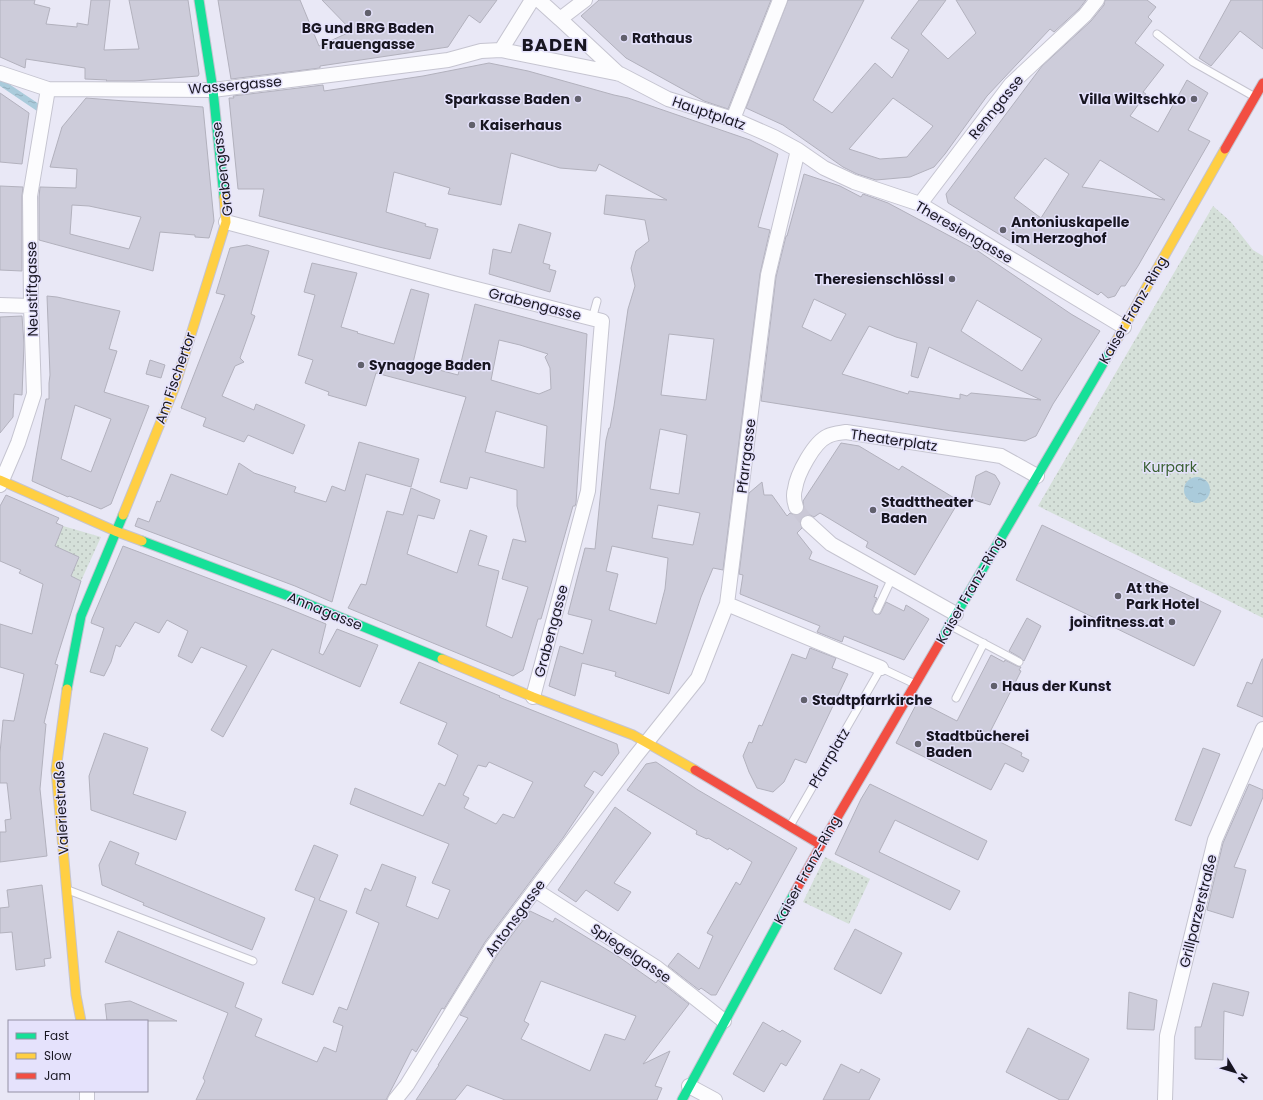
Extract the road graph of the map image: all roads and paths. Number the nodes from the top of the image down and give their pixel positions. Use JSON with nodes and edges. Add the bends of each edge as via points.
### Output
{"nodes":[{"id":1,"x":199,"y":0,"type":"edge"},
{"id":2,"x":532,"y":0,"type":"edge"},
{"id":3,"x":540,"y":0,"type":"edge"},
{"id":4,"x":780,"y":0,"type":"edge"},
{"id":5,"x":1097,"y":0,"type":"edge"},
{"id":6,"x":580,"y":4,"type":"edge"},
{"id":7,"x":560,"y":19,"type":"junction"},
{"id":8,"x":1157,"y":34,"type":"dead end"},
{"id":9,"x":501,"y":50,"type":"junction"},
{"id":10,"x":448,"y":60,"type":"joint"},
{"id":11,"x":0,"y":73,"type":"edge"},
{"id":12,"x":620,"y":74,"type":"junction"},
{"id":13,"x":1263,"y":83,"type":"edge"},
{"id":14,"x":48,"y":90,"type":"junction"},
{"id":15,"x":213,"y":90,"type":"junction"},
{"id":16,"x":1255,"y":97,"type":"junction"},
{"id":17,"x":734,"y":119,"type":"junction"},
{"id":18,"x":798,"y":150,"type":"junction"},
{"id":19,"x":920,"y":204,"type":"junction"},
{"id":20,"x":226,"y":222,"type":"junction"},
{"id":21,"x":597,"y":301,"type":"dead end"},
{"id":22,"x":0,"y":305,"type":"edge"},
{"id":23,"x":31,"y":306,"type":"junction"},
{"id":24,"x":592,"y":319,"type":"junction"},
{"id":25,"x":1124,"y":327,"type":"junction"},
{"id":26,"x":1037,"y":476,"type":"junction"},
{"id":27,"x":1,"y":482,"type":"edge"},
{"id":28,"x":796,"y":507,"type":"tunnel mouth"},
{"id":29,"x":808,"y":523,"type":"tunnel mouth"},
{"id":30,"x":115,"y":531,"type":"junction"},
{"id":31,"x":892,"y":578,"type":"junction"},
{"id":32,"x":728,"y":604,"type":"junction"},
{"id":33,"x":877,"y":610,"type":"dead end"},
{"id":34,"x":953,"y":619,"type":"junction"},
{"id":35,"x":984,"y":643,"type":"junction"},
{"id":36,"x":1020,"y":662,"type":"dead end"},
{"id":37,"x":881,"y":668,"type":"junction"},
{"id":38,"x":915,"y":684,"type":"junction"},
{"id":39,"x":533,"y":697,"type":"junction"},
{"id":40,"x":956,"y":698,"type":"dead end"},
{"id":41,"x":1263,"y":729,"type":"edge"},
{"id":42,"x":646,"y":743,"type":"junction"},
{"id":43,"x":790,"y":826,"type":"junction"},
{"id":44,"x":821,"y":845,"type":"junction"},
{"id":45,"x":66,"y":889,"type":"junction"},
{"id":46,"x":535,"y":890,"type":"junction"},
{"id":47,"x":253,"y":961,"type":"dead end"},
{"id":48,"x":81,"y":1020,"type":"edge"},
{"id":49,"x":724,"y":1021,"type":"junction"},
{"id":50,"x":689,"y":1086,"type":"junction"},
{"id":51,"x":395,"y":1100,"type":"edge"},
{"id":52,"x":682,"y":1100,"type":"edge"},
{"id":53,"x":715,"y":1100,"type":"edge"},
{"id":54,"x":1165,"y":1100,"type":"edge"}],
"edges":[{"from":1,"to":15,"type":"street","name":"Grabengasse"},
{"from":2,"to":9,"type":"street"},
{"from":3,"to":7,"type":"street","name":"Hauptplatz"},
{"from":4,"to":17,"type":"street"},
{"from":5,"to":19,"type":"street","name":"Renngasse","via":[[1085,15],[1011,84]]},
{"from":6,"to":7,"type":"street"},
{"from":7,"to":12,"type":"street","name":"Hauptplatz"},
{"from":8,"to":16,"type":"lane","via":[[1193,62]]},
{"from":9,"to":10,"type":"street","name":"Hauptplatz","via":[[481,51]]},
{"from":9,"to":12,"type":"street","name":"Hauptplatz"},
{"from":10,"to":15,"type":"street","name":"Wassergasse"},
{"from":11,"to":14,"type":"street","name":"Wassergasse"},
{"from":12,"to":17,"type":"street","name":"Hauptplatz","via":[[668,99]]},
{"from":13,"to":16,"type":"street","name":"Kaiser Franz-Ring"},
{"from":14,"to":15,"type":"street","name":"Wassergasse"},
{"from":14,"to":23,"type":"street","name":"Neustiftgasse","via":[[30,196]]},
{"from":15,"to":20,"type":"street","name":"Grabengasse"},
{"from":16,"to":25,"type":"street","name":"Kaiser Franz-Ring"},
{"from":17,"to":18,"type":"street","name":"Hauptplatz"},
{"from":18,"to":19,"type":"street","name":"Theresiengasse","via":[[824,168],[854,182]]},
{"from":18,"to":32,"type":"street","name":"Pfarrgasse","via":[[768,275]]},
{"from":19,"to":25,"type":"street","name":"Theresiengasse"},
{"from":20,"to":24,"type":"street","name":"Grabengasse"},
{"from":20,"to":30,"type":"street","name":"Am Fischertor","via":[[174,388]]},
{"from":21,"to":24,"type":"lane"},
{"from":22,"to":23,"type":"street"},
{"from":23,"to":27,"type":"street","name":"Neustiftgasse","via":[[34,394],[18,443]]},
{"from":24,"to":39,"type":"street","name":"Grabengasse","via":[[602,321],[588,491]]},
{"from":25,"to":26,"type":"street","name":"Kaiser Franz-Ring"},
{"from":26,"to":28,"type":"street","name":"Theaterplatz","via":[[1001,456],[846,432],[836,433],[819,443],[805,464],[795,488]]},
{"from":26,"to":34,"type":"street","name":"Kaiser Franz-Ring"},
{"from":27,"to":30,"type":"street","name":"Annagasse"},
{"from":29,"to":31,"type":"street","via":[[831,544]]},
{"from":30,"to":39,"type":"street","name":"Annagasse","via":[[291,597]]},
{"from":30,"to":45,"type":"street","name":"Valeriestraße","via":[[81,616],[65,702],[56,770]]},
{"from":31,"to":33,"type":"lane"},
{"from":31,"to":34,"type":"street"},
{"from":32,"to":37,"type":"street"},
{"from":32,"to":42,"type":"street","name":"Pfarrgasse","via":[[698,678]]},
{"from":34,"to":35,"type":"lane"},
{"from":34,"to":38,"type":"street","name":"Kaiser Franz-Ring"},
{"from":35,"to":36,"type":"lane"},
{"from":35,"to":40,"type":"lane"},
{"from":37,"to":38,"type":"lane"},
{"from":37,"to":43,"type":"lane","name":"Pfarrplatz"},
{"from":38,"to":44,"type":"street","name":"Kaiser Franz-Ring"},
{"from":39,"to":42,"type":"street","name":"Annagasse","via":[[633,735]]},
{"from":41,"to":54,"type":"street","name":"Grillparzerstraße","via":[[1215,840],[1167,1036]]},
{"from":42,"to":43,"type":"street"},
{"from":42,"to":46,"type":"street","name":"Antonsgasse"},
{"from":43,"to":44,"type":"street"},
{"from":44,"to":49,"type":"street","name":"Kaiser Franz-Ring"},
{"from":45,"to":47,"type":"lane"},
{"from":45,"to":48,"type":"street","name":"Valeriestraße"},
{"from":46,"to":49,"type":"street","name":"Spiegelgasse","via":[[658,968]]},
{"from":46,"to":51,"type":"street","name":"Antonsgasse","via":[[492,947]]},
{"from":49,"to":50,"type":"street","name":"Kaiser Franz-Ring"},
{"from":50,"to":52,"type":"street","name":"Kaiser Franz-Ring"},
{"from":50,"to":53,"type":"street"}]}
